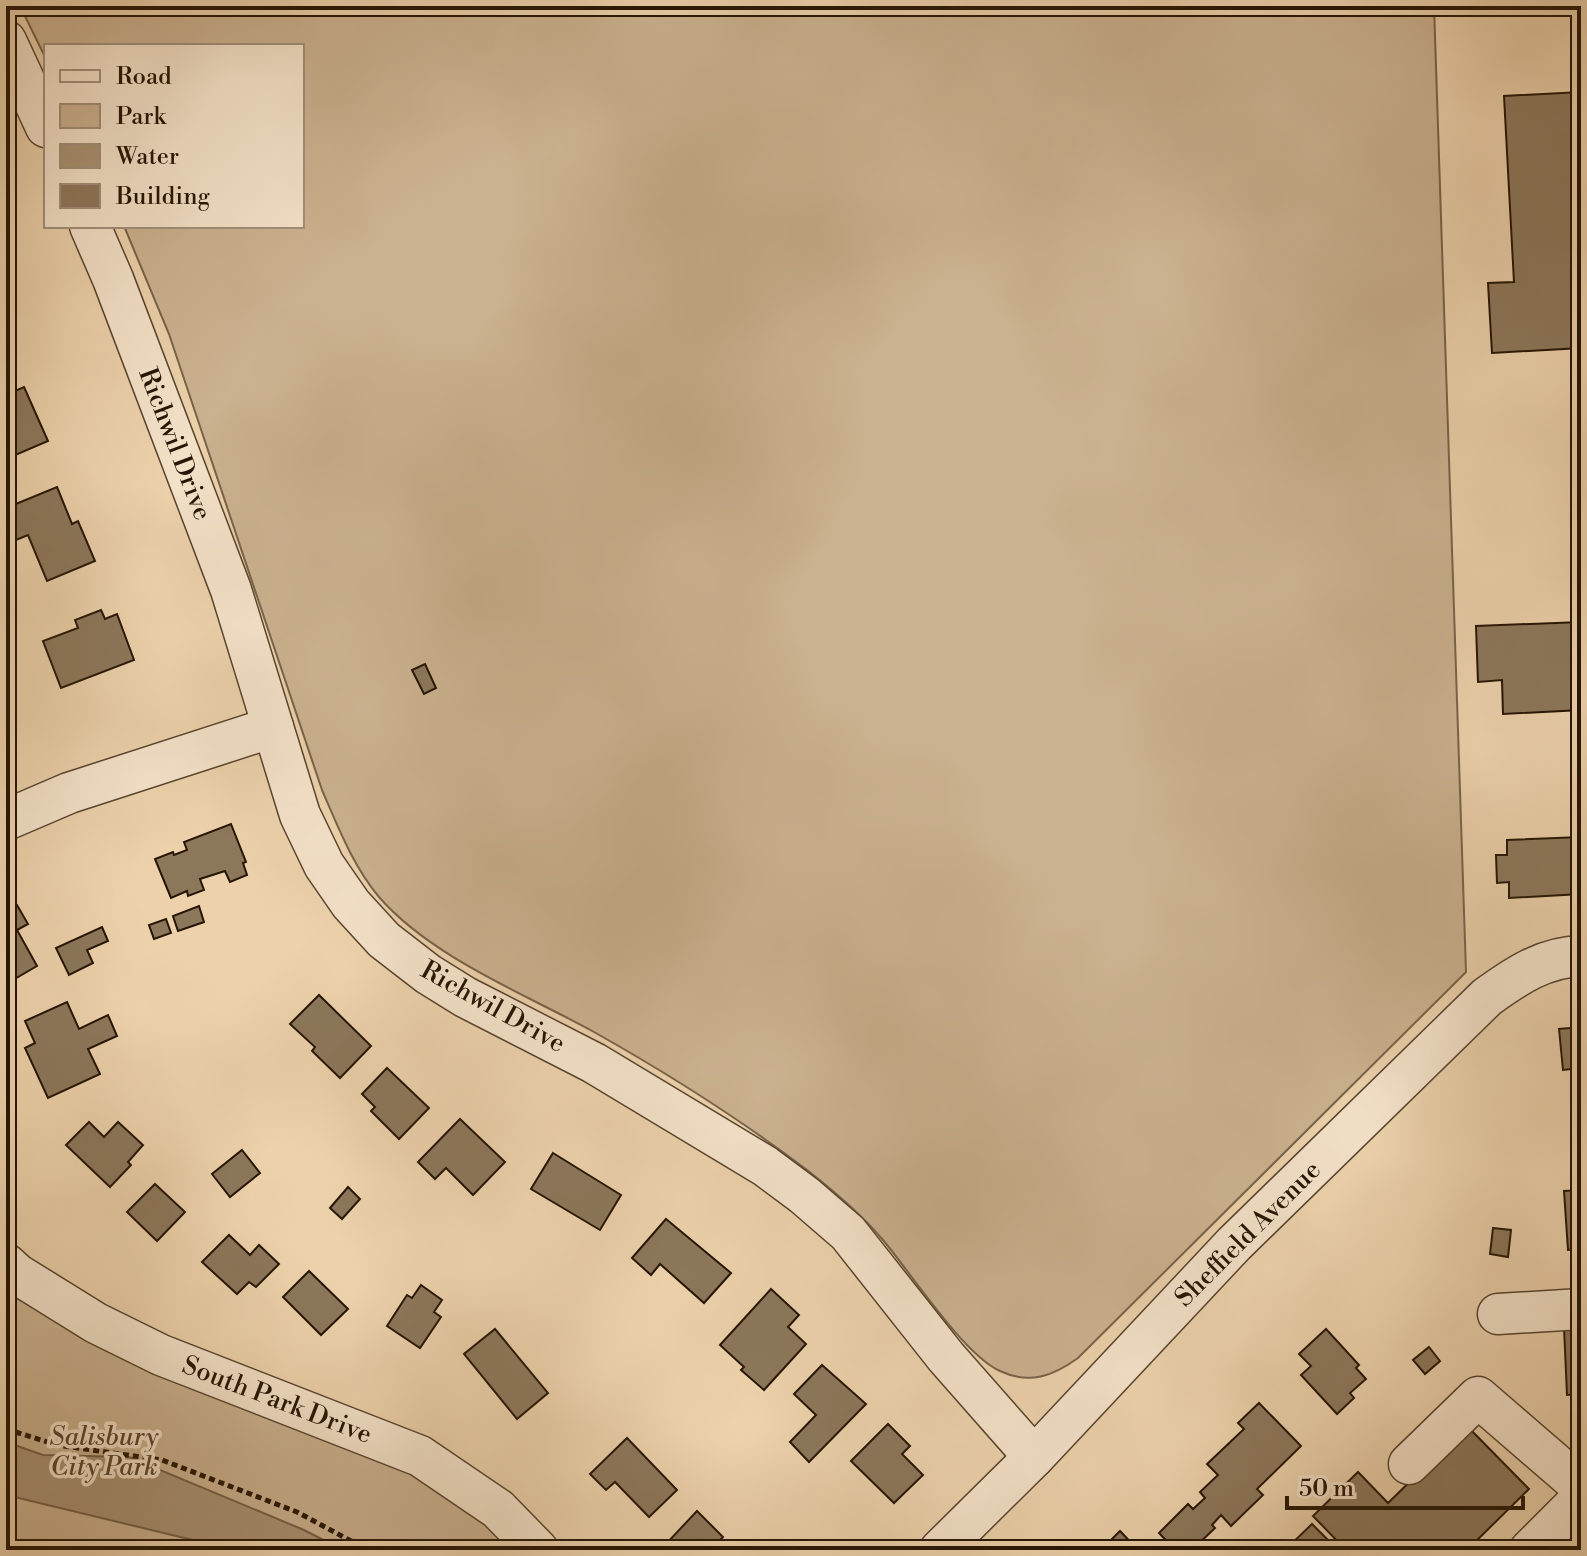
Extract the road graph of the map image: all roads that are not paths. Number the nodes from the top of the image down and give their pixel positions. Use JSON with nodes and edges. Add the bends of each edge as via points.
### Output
{"nodes":[{"id":1,"x":6,"y":41,"type":"edge"},
{"id":2,"x":44,"y":123,"type":"edge"},
{"id":3,"x":91,"y":228,"type":"edge"},
{"id":4,"x":273,"y":727,"type":"junction"},
{"id":5,"x":6,"y":820,"type":"edge"},
{"id":6,"x":1581,"y":956,"type":"edge"},
{"id":7,"x":6,"y":1264,"type":"edge"},
{"id":8,"x":1581,"y":1309,"type":"edge"},
{"id":9,"x":1498,"y":1314,"type":"dead end"},
{"id":10,"x":1034,"y":1457,"type":"junction"},
{"id":11,"x":1409,"y":1464,"type":"dead end"},
{"id":12,"x":1581,"y":1486,"type":"edge"},
{"id":13,"x":1581,"y":1499,"type":"edge"},
{"id":14,"x":538,"y":1550,"type":"edge"},
{"id":15,"x":940,"y":1550,"type":"edge"},
{"id":16,"x":1530,"y":1550,"type":"edge"}],
"edges":[{"from":1,"to":2,"type":"street"},
{"from":3,"to":4,"type":"street","name":"Richwil Drive","via":[[231,590]]},
{"from":4,"to":5,"type":"street","via":[[69,793]]},
{"from":4,"to":10,"type":"street","name":"Richwil Drive","via":[[300,815],[324,865],[384,940],[465,997],[594,1063],[804,1195],[848,1233]]},
{"from":6,"to":10,"type":"street","name":"Sheffield Avenue","via":[[1527,968],[1487,997],[1234,1244]]},
{"from":7,"to":14,"type":"street","name":"South Park Drive","via":[[96,1323],[161,1355],[420,1456],[498,1509]]},
{"from":8,"to":9,"type":"street"},
{"from":10,"to":15,"type":"street","name":"Sheffield Avenue"},
{"from":11,"to":12,"type":"street","via":[[1478,1397]]},
{"from":13,"to":16,"type":"street"}]}
